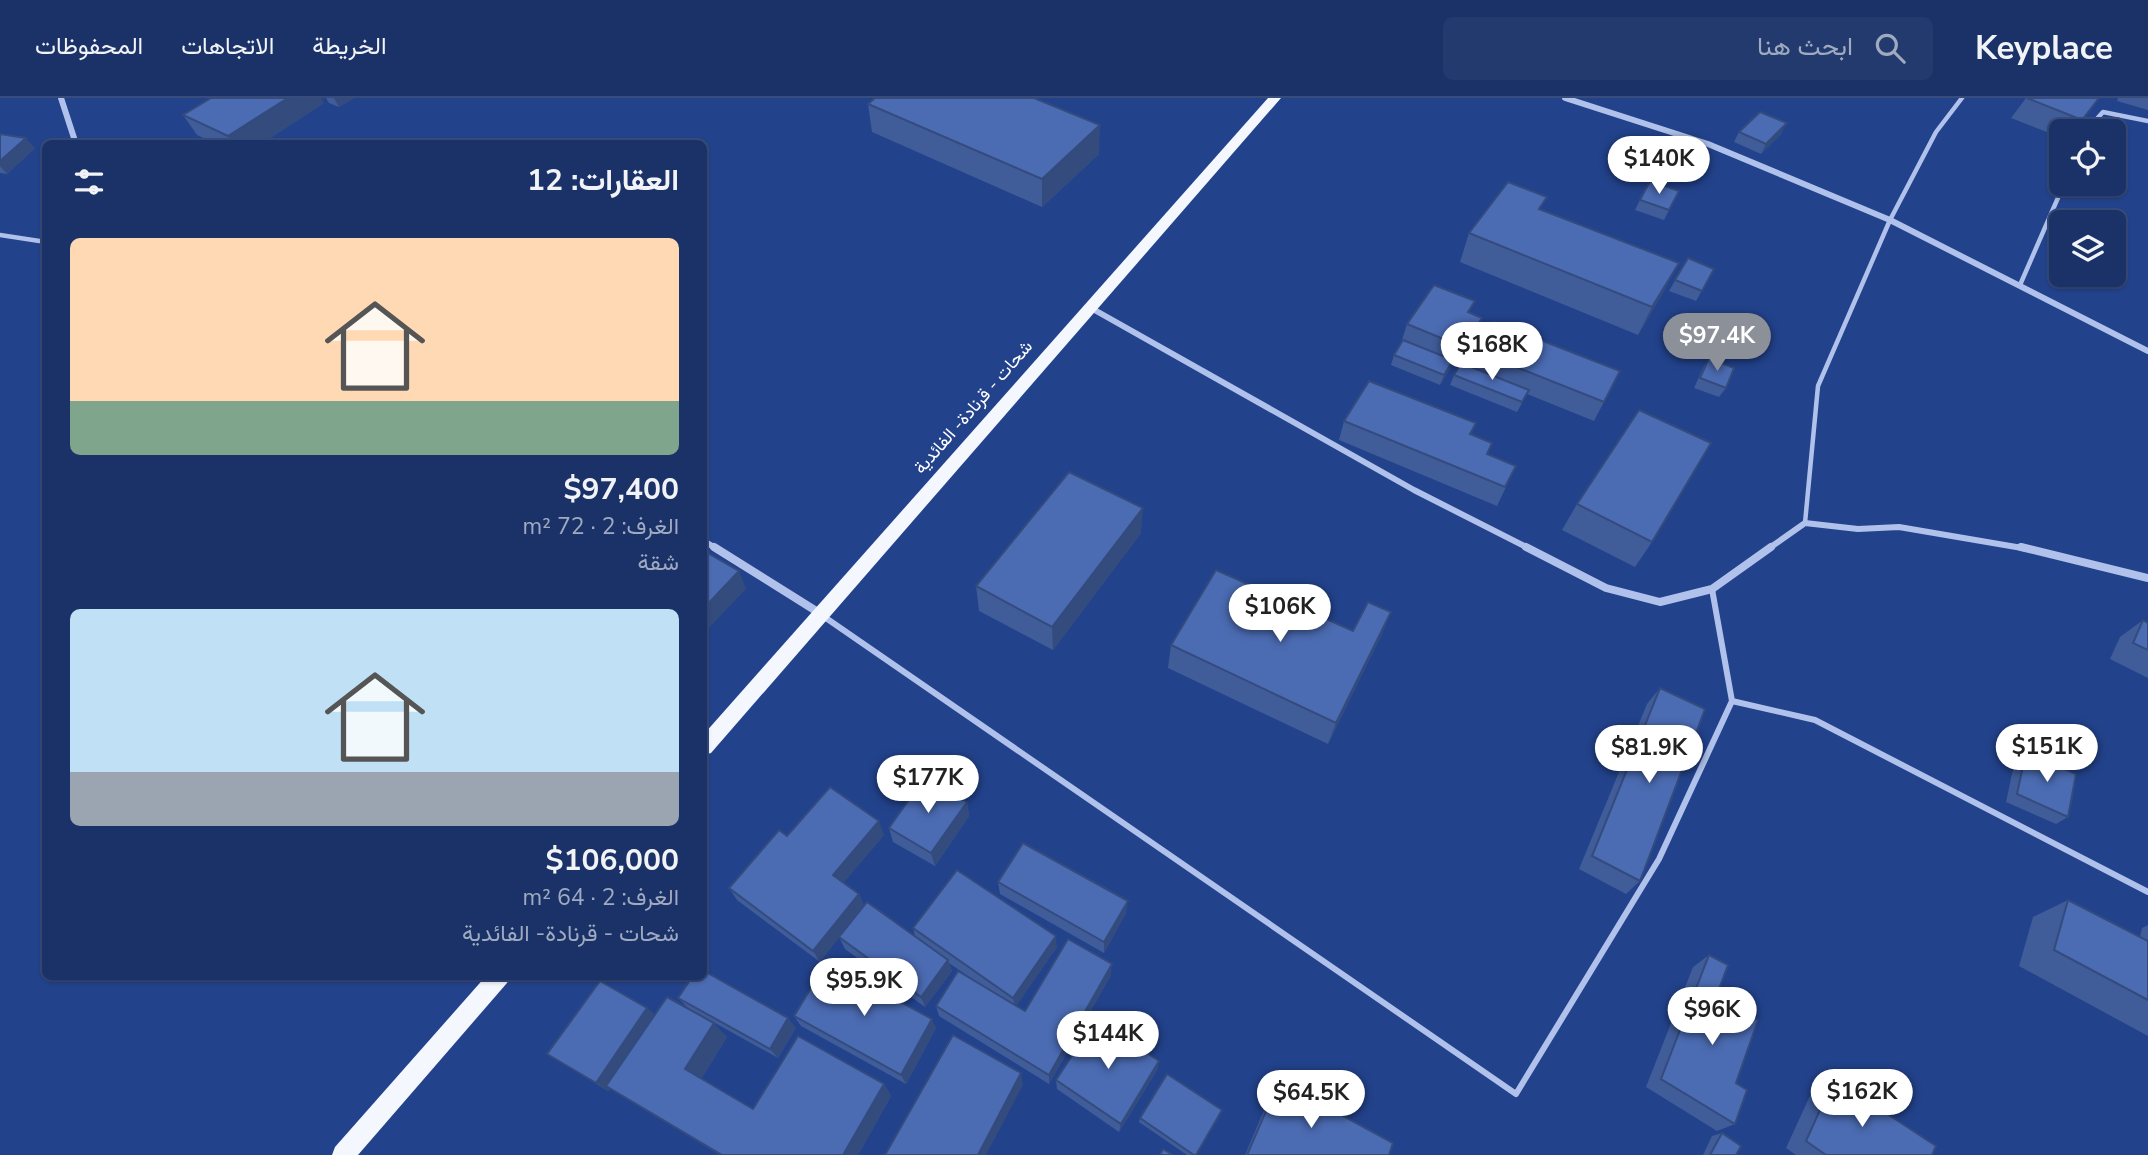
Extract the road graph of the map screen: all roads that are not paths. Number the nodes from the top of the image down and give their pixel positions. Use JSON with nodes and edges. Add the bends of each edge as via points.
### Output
{"nodes":[{"id":1,"x":61,"y":98,"type":"edge"},
{"id":2,"x":1275,"y":98,"type":"edge"},
{"id":3,"x":1565,"y":98,"type":"edge"},
{"id":4,"x":1962,"y":98,"type":"edge"},
{"id":5,"x":2097,"y":119,"type":"edge"},
{"id":6,"x":2148,"y":121,"type":"edge"},
{"id":7,"x":75,"y":140,"type":"edge"},
{"id":8,"x":2059,"y":196,"type":"edge"},
{"id":9,"x":1890,"y":220,"type":"junction"},
{"id":10,"x":0,"y":235,"type":"edge"},
{"id":11,"x":42,"y":241,"type":"edge"},
{"id":12,"x":2020,"y":285,"type":"junction"},
{"id":13,"x":1091,"y":308,"type":"junction"},
{"id":14,"x":2148,"y":351,"type":"edge"},
{"id":15,"x":1805,"y":523,"type":"junction"},
{"id":16,"x":707,"y":543,"type":"edge"},
{"id":17,"x":2148,"y":578,"type":"edge"},
{"id":18,"x":1712,"y":589,"type":"junction"},
{"id":19,"x":821,"y":614,"type":"junction"},
{"id":20,"x":1732,"y":701,"type":"junction"},
{"id":21,"x":707,"y":744,"type":"edge"},
{"id":22,"x":2148,"y":892,"type":"edge"},
{"id":23,"x":496,"y":980,"type":"edge"},
{"id":24,"x":343,"y":1155,"type":"edge"}],
"edges":[{"from":1,"to":7,"type":"street"},
{"from":2,"to":13,"type":"main road","name":"شحات - قرنادة- الفائدية"},
{"from":3,"to":9,"type":"street","via":[[1708,144]]},
{"from":4,"to":9,"type":"lane","via":[[1936,132]]},
{"from":5,"to":6,"type":"lane","via":[[2103,112]]},
{"from":8,"to":12,"type":"lane"},
{"from":9,"to":12,"type":"street"},
{"from":9,"to":15,"type":"lane","via":[[1818,386]]},
{"from":10,"to":11,"type":"lane"},
{"from":12,"to":14,"type":"street"},
{"from":13,"to":18,"type":"street","via":[[1413,490],[1605,588],[1660,602]]},
{"from":13,"to":19,"type":"main road","name":"شحات - قرنادة- الفائدية"},
{"from":15,"to":17,"type":"street","via":[[1899,527],[1999,542]]},
{"from":15,"to":18,"type":"street"},
{"from":16,"to":19,"type":"street"},
{"from":18,"to":20,"type":"lane"},
{"from":19,"to":20,"type":"lane","via":[[1516,1094],[1659,859]]},
{"from":19,"to":21,"type":"main road","name":"شحات - قرنادة- الفائدية"},
{"from":20,"to":22,"type":"lane","via":[[1815,720]]},
{"from":23,"to":24,"type":"main road"}]}
